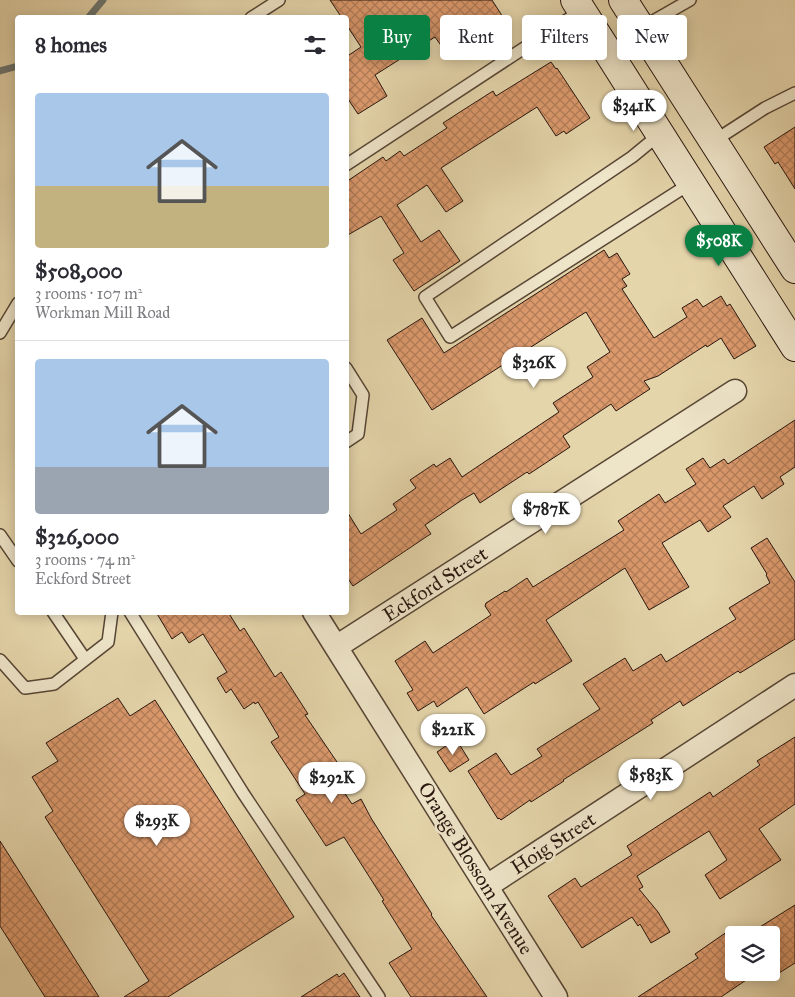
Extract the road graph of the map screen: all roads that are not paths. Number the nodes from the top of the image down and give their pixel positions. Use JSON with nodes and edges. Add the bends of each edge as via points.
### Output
{"nodes":[{"id":1,"x":279,"y":0,"type":"edge"},
{"id":2,"x":623,"y":0,"type":"edge"},
{"id":3,"x":690,"y":0,"type":"edge"},
{"id":4,"x":579,"y":5,"type":"edge"},
{"id":5,"x":256,"y":15,"type":"edge"},
{"id":6,"x":633,"y":15,"type":"edge"},
{"id":7,"x":664,"y":15,"type":"edge"},
{"id":8,"x":662,"y":60,"type":"edge"},
{"id":9,"x":795,"y":93,"type":"edge"},
{"id":10,"x":660,"y":134,"type":"junction"},
{"id":11,"x":714,"y":141,"type":"junction"},
{"id":12,"x":349,"y":163,"type":"edge"},
{"id":13,"x":691,"y":184,"type":"junction"},
{"id":14,"x":795,"y":269,"type":"edge"},
{"id":15,"x":15,"y":308,"type":"edge"},
{"id":16,"x":0,"y":333,"type":"edge"},
{"id":17,"x":795,"y":347,"type":"edge"},
{"id":18,"x":349,"y":373,"type":"edge"},
{"id":19,"x":735,"y":391,"type":"dead end"},
{"id":20,"x":349,"y":440,"type":"edge"},
{"id":21,"x":0,"y":535,"type":"edge"},
{"id":22,"x":15,"y":557,"type":"edge"},
{"id":23,"x":55,"y":615,"type":"edge"},
{"id":24,"x":112,"y":615,"type":"edge"},
{"id":25,"x":132,"y":615,"type":"edge"},
{"id":26,"x":316,"y":615,"type":"edge"},
{"id":27,"x":336,"y":647,"type":"junction"},
{"id":28,"x":86,"y":659,"type":"junction"},
{"id":29,"x":0,"y":660,"type":"edge"},
{"id":30,"x":795,"y":685,"type":"edge"},
{"id":31,"x":487,"y":886,"type":"junction"},
{"id":32,"x":379,"y":997,"type":"edge"},
{"id":33,"x":556,"y":997,"type":"edge"}],
"edges":[{"from":1,"to":5,"type":"lane"},
{"from":2,"to":6,"type":"main road"},
{"from":3,"to":7,"type":"lane"},
{"from":4,"to":10,"type":"main road"},
{"from":4,"to":12,"type":"lane"},
{"from":8,"to":11,"type":"main road"},
{"from":9,"to":11,"type":"lane"},
{"from":10,"to":13,"type":"main road"},
{"from":10,"to":13,"type":"lane","via":[[632,157],[426,297],[450,337]]},
{"from":11,"to":14,"type":"main road"},
{"from":13,"to":17,"type":"main road"},
{"from":15,"to":16,"type":"lane"},
{"from":18,"to":20,"type":"lane","via":[[363,395],[358,434]]},
{"from":19,"to":27,"type":"street","name":"Eckford Street"},
{"from":21,"to":22,"type":"lane"},
{"from":23,"to":28,"type":"lane"},
{"from":24,"to":28,"type":"lane","via":[[108,642]]},
{"from":25,"to":32,"type":"lane","via":[[243,793]]},
{"from":26,"to":27,"type":"street","name":"Orange Blossom Avenue"},
{"from":27,"to":31,"type":"street","name":"Orange Blossom Avenue"},
{"from":28,"to":29,"type":"lane","via":[[54,684],[25,688]]},
{"from":30,"to":31,"type":"street","name":"Hoig Street"},
{"from":31,"to":33,"type":"street","name":"Orange Blossom Avenue"}]}
